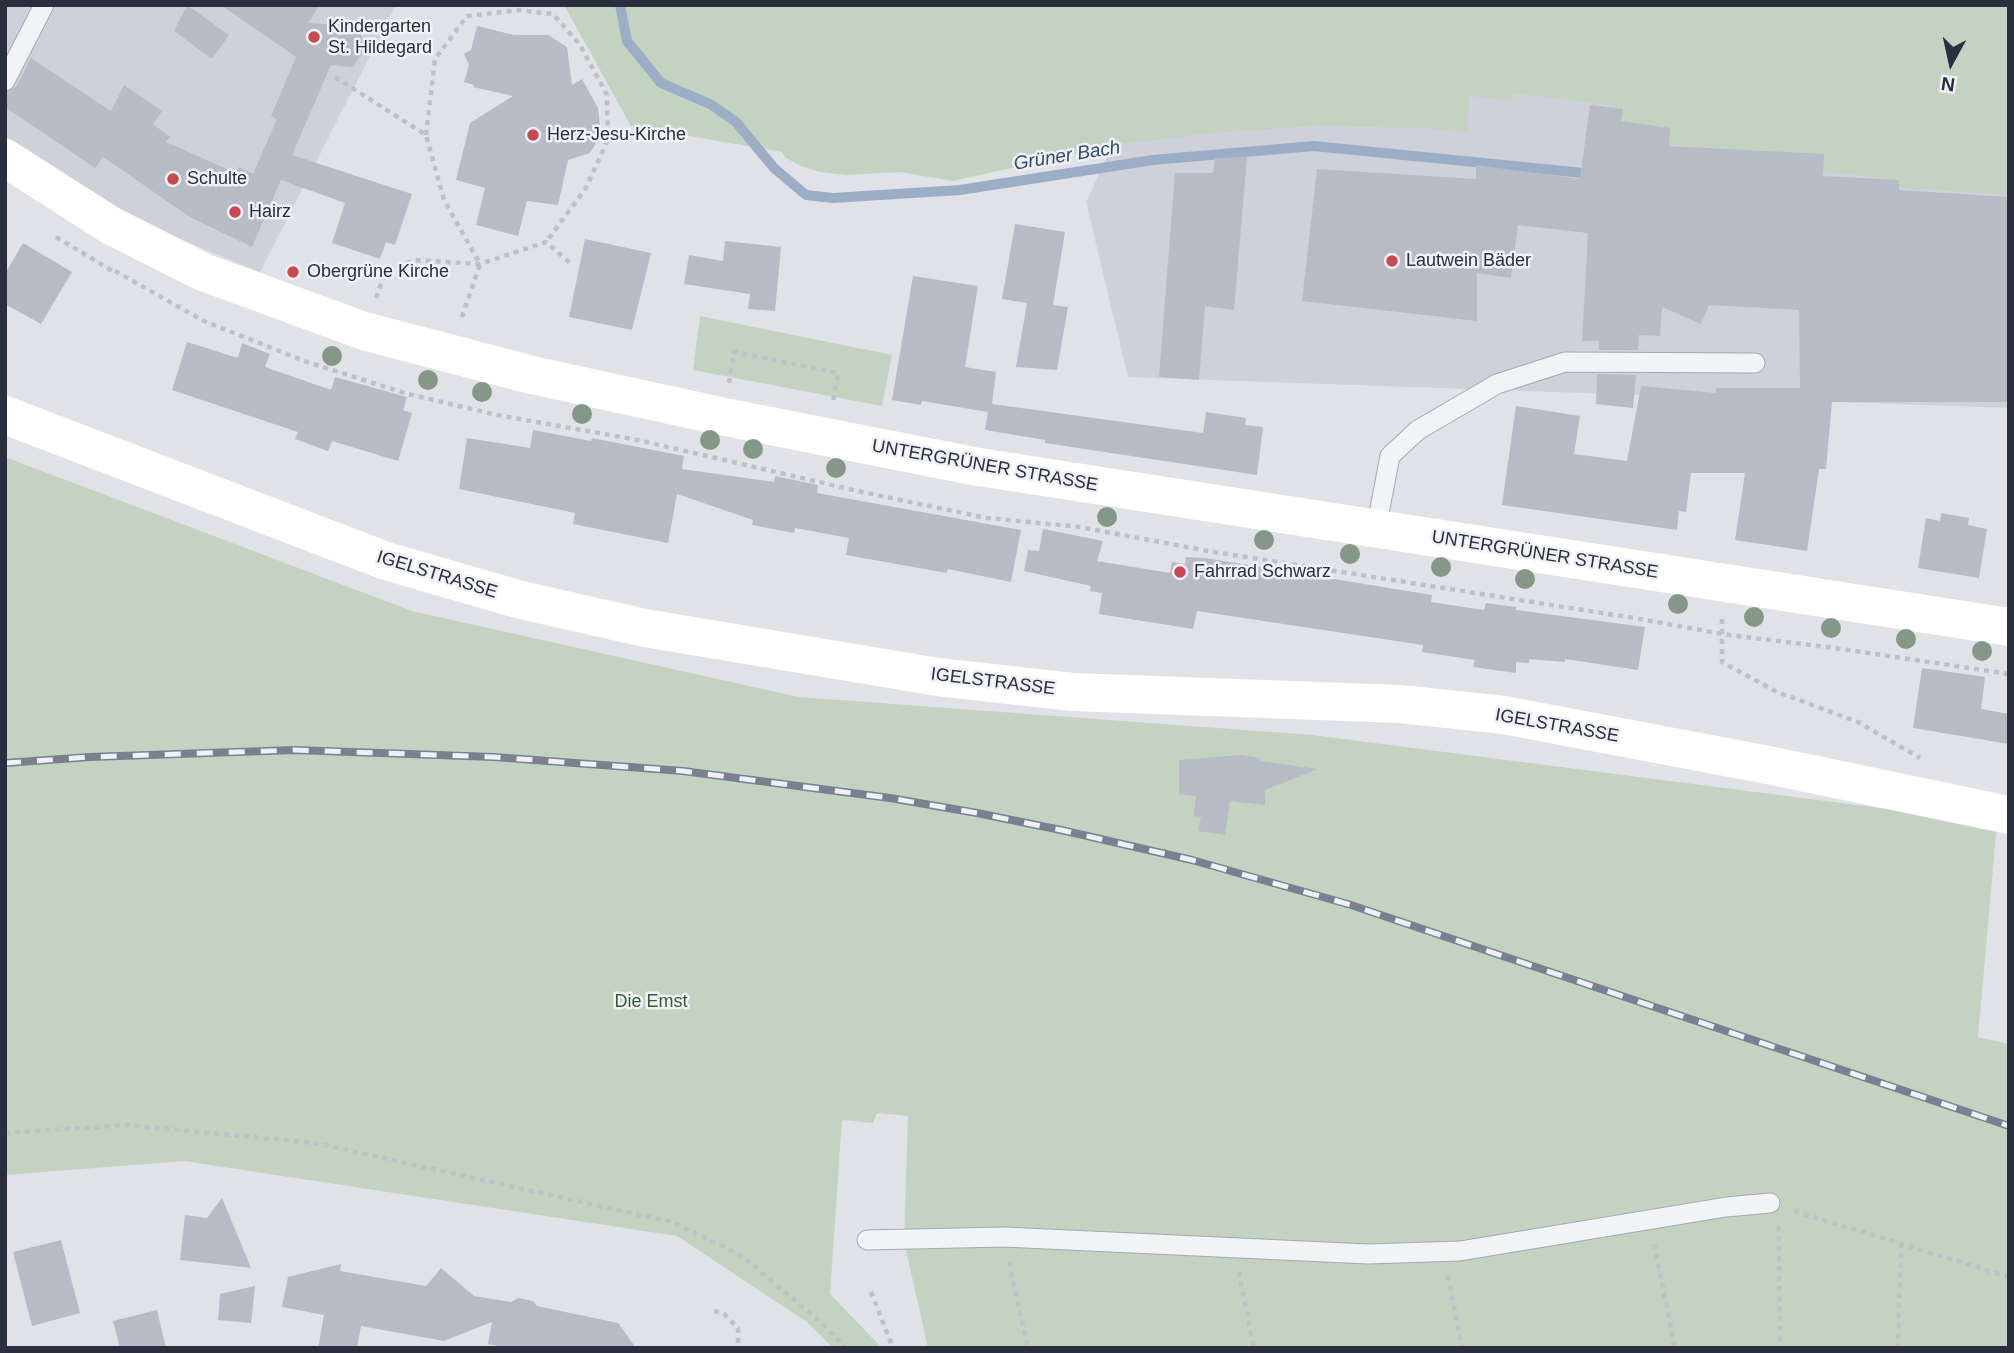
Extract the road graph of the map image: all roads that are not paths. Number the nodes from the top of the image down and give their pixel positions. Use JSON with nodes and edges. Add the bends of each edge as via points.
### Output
{"nodes":[{"id":1,"x":44,"y":5,"type":"edge"},
{"id":2,"x":5,"y":81,"type":"edge"},
{"id":3,"x":5,"y":158,"type":"edge"},
{"id":4,"x":1755,"y":363,"type":"dead end"},
{"id":5,"x":5,"y":415,"type":"edge"},
{"id":6,"x":1376,"y":529,"type":"junction"},
{"id":7,"x":2009,"y":627,"type":"edge"},
{"id":8,"x":2009,"y":815,"type":"edge"},
{"id":9,"x":1775,"y":1205,"type":"road end"},
{"id":10,"x":867,"y":1240,"type":"dead end"}],
"edges":[{"from":1,"to":2,"type":"lane"},
{"from":3,"to":6,"type":"main road","name":"UNTERGRÜNER STRASSE","via":[[110,225],[203,272],[364,331],[450,355],[973,466]]},
{"from":4,"to":6,"type":"lane","via":[[1565,362],[1497,384],[1418,430],[1390,456]]},
{"from":5,"to":8,"type":"main road","name":"IGELSTRASSE","via":[[386,561],[521,600],[645,628],[938,677],[1073,692],[1400,704],[1504,715]]},
{"from":6,"to":7,"type":"main road","name":"UNTERGRÜNER STRASSE"},
{"from":9,"to":10,"type":"lane","via":[[1726,1207],[1460,1251],[1368,1254],[1004,1237]]}]}
